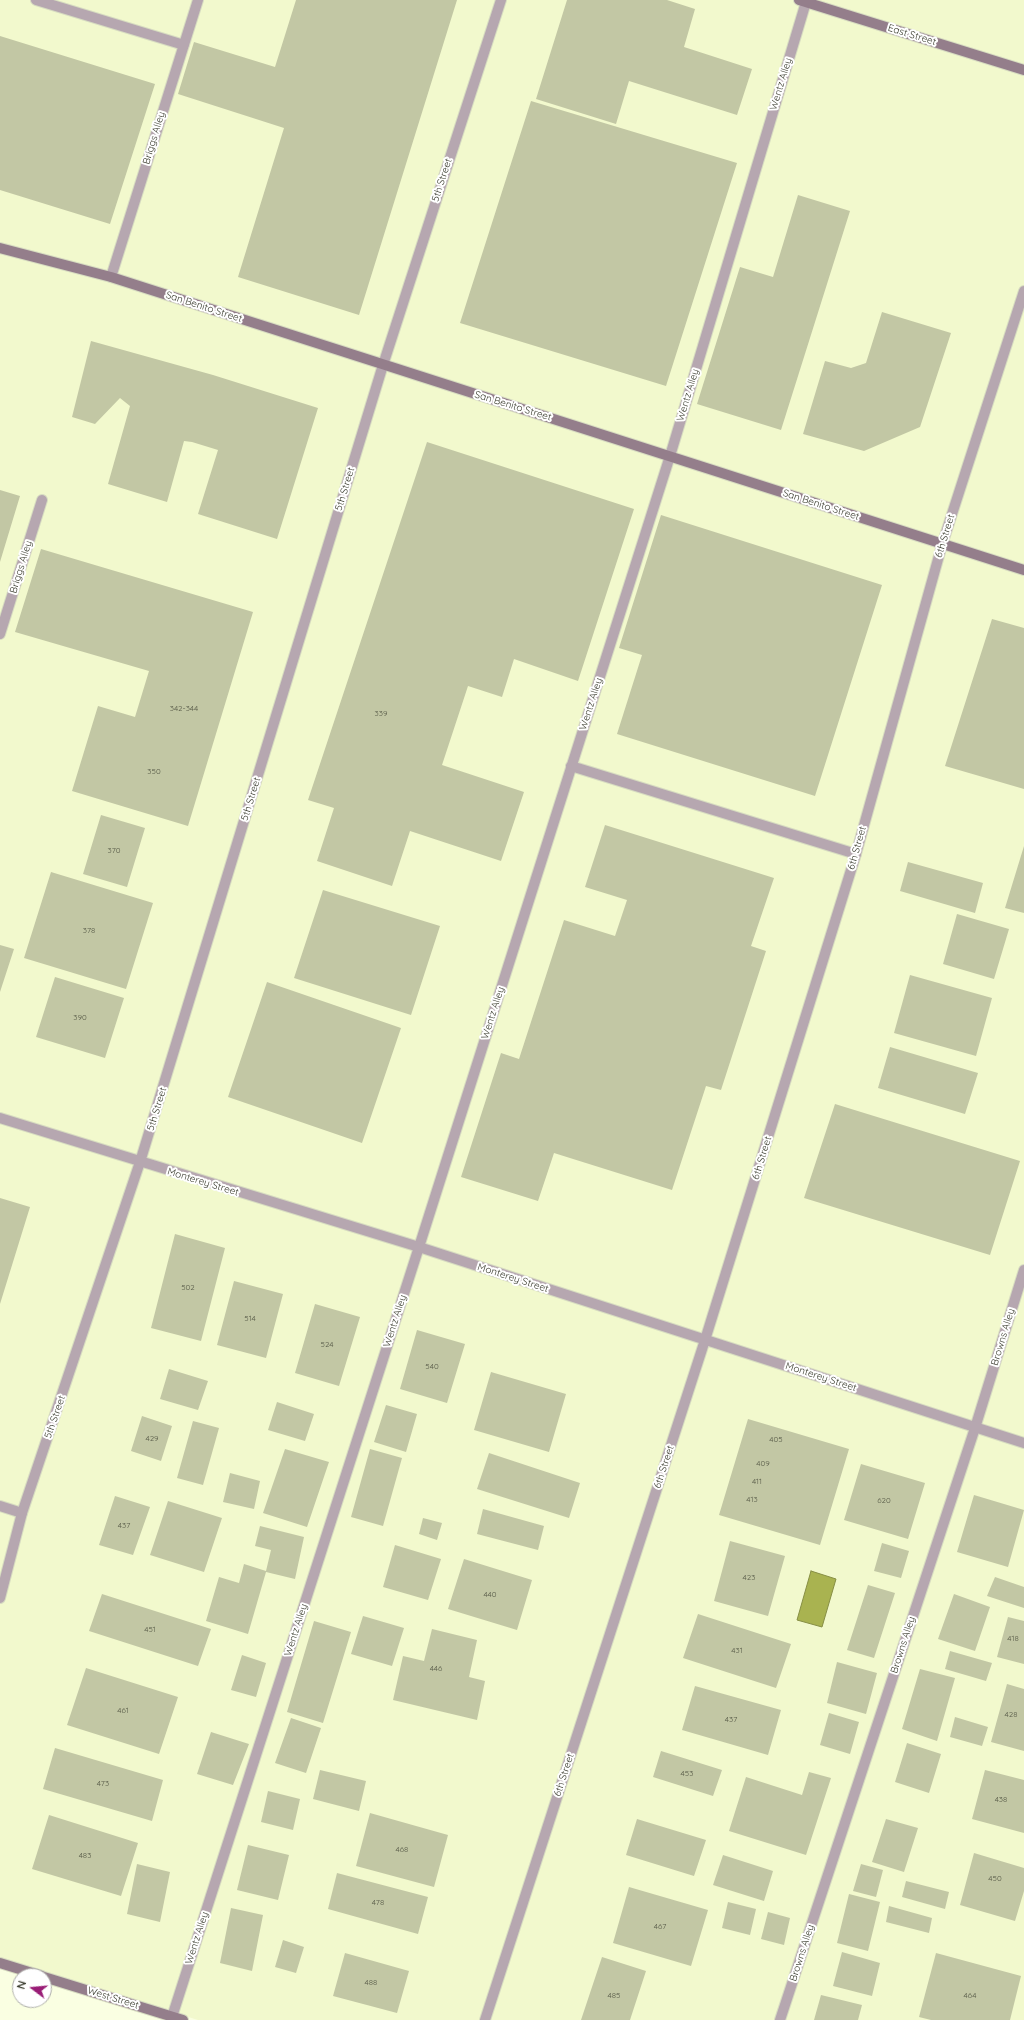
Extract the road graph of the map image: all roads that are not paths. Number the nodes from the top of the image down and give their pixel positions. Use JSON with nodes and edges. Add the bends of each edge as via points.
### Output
{"nodes":[{"id":1,"x":36,"y":0,"type":"edge"},
{"id":2,"x":198,"y":0,"type":"edge"},
{"id":3,"x":501,"y":0,"type":"edge"},
{"id":4,"x":803,"y":1,"type":"edge"},
{"id":5,"x":184,"y":45,"type":"junction"},
{"id":6,"x":1024,"y":70,"type":"edge"},
{"id":7,"x":0,"y":248,"type":"edge"},
{"id":8,"x":111,"y":277,"type":"junction"},
{"id":9,"x":1024,"y":291,"type":"edge"},
{"id":10,"x":383,"y":365,"type":"junction"},
{"id":11,"x":670,"y":456,"type":"junction"},
{"id":12,"x":42,"y":500,"type":"dead end"},
{"id":13,"x":942,"y":545,"type":"junction"},
{"id":14,"x":1024,"y":570,"type":"edge"},
{"id":15,"x":0,"y":634,"type":"edge"},
{"id":16,"x":571,"y":766,"type":"junction"},
{"id":17,"x":856,"y":854,"type":"junction"},
{"id":18,"x":0,"y":1118,"type":"edge"},
{"id":19,"x":140,"y":1162,"type":"junction"},
{"id":20,"x":419,"y":1247,"type":"junction"},
{"id":21,"x":1024,"y":1270,"type":"edge"},
{"id":22,"x":705,"y":1340,"type":"junction"},
{"id":23,"x":975,"y":1428,"type":"junction"},
{"id":24,"x":1024,"y":1444,"type":"edge"},
{"id":25,"x":0,"y":1506,"type":"edge"},
{"id":26,"x":22,"y":1513,"type":"junction"},
{"id":27,"x":0,"y":1598,"type":"edge"},
{"id":28,"x":0,"y":1963,"type":"edge"},
{"id":29,"x":17,"y":1968,"type":"edge"},
{"id":30,"x":52,"y":1979,"type":"edge"},
{"id":31,"x":171,"y":2018,"type":"edge"},
{"id":32,"x":183,"y":2020,"type":"edge"},
{"id":33,"x":485,"y":2020,"type":"edge"},
{"id":34,"x":780,"y":2020,"type":"edge"}],
"edges":[{"from":1,"to":5,"type":"street"},
{"from":2,"to":5,"type":"street","name":"Briggs Alley"},
{"from":3,"to":10,"type":"street","name":"5th Street"},
{"from":4,"to":6,"type":"main road","name":"East Street"},
{"from":4,"to":11,"type":"street","name":"Wentz Alley"},
{"from":5,"to":8,"type":"street","name":"Briggs Alley"},
{"from":7,"to":8,"type":"main road","name":"San Benito Street"},
{"from":8,"to":10,"type":"main road","name":"San Benito Street"},
{"from":9,"to":13,"type":"street","name":"6th Street"},
{"from":10,"to":11,"type":"main road","name":"San Benito Street"},
{"from":10,"to":19,"type":"street","name":"5th Street"},
{"from":11,"to":13,"type":"main road","name":"San Benito Street"},
{"from":11,"to":16,"type":"street","name":"Wentz Alley"},
{"from":12,"to":15,"type":"street","name":"Briggs Alley"},
{"from":13,"to":14,"type":"main road","name":"San Benito Street"},
{"from":13,"to":17,"type":"street","name":"6th Street"},
{"from":16,"to":17,"type":"street"},
{"from":16,"to":20,"type":"street","name":"Wentz Alley"},
{"from":17,"to":22,"type":"street","name":"6th Street"},
{"from":18,"to":19,"type":"street","name":"Monterey Street"},
{"from":19,"to":20,"type":"street","name":"Monterey Street"},
{"from":19,"to":26,"type":"street","name":"5th Street"},
{"from":20,"to":22,"type":"street","name":"Monterey Street"},
{"from":20,"to":31,"type":"street","name":"Wentz Alley"},
{"from":21,"to":23,"type":"street","name":"Browns Alley"},
{"from":22,"to":23,"type":"street","name":"Monterey Street"},
{"from":22,"to":33,"type":"street","name":"6th Street"},
{"from":23,"to":24,"type":"street","name":"Monterey Street"},
{"from":23,"to":34,"type":"street","name":"Browns Alley"},
{"from":25,"to":26,"type":"street"},
{"from":26,"to":27,"type":"street","name":"5th Street"},
{"from":28,"to":29,"type":"main road","name":"West Street"},
{"from":30,"to":31,"type":"main road","name":"West Street"},
{"from":31,"to":32,"type":"main road","name":"West Street"}]}
